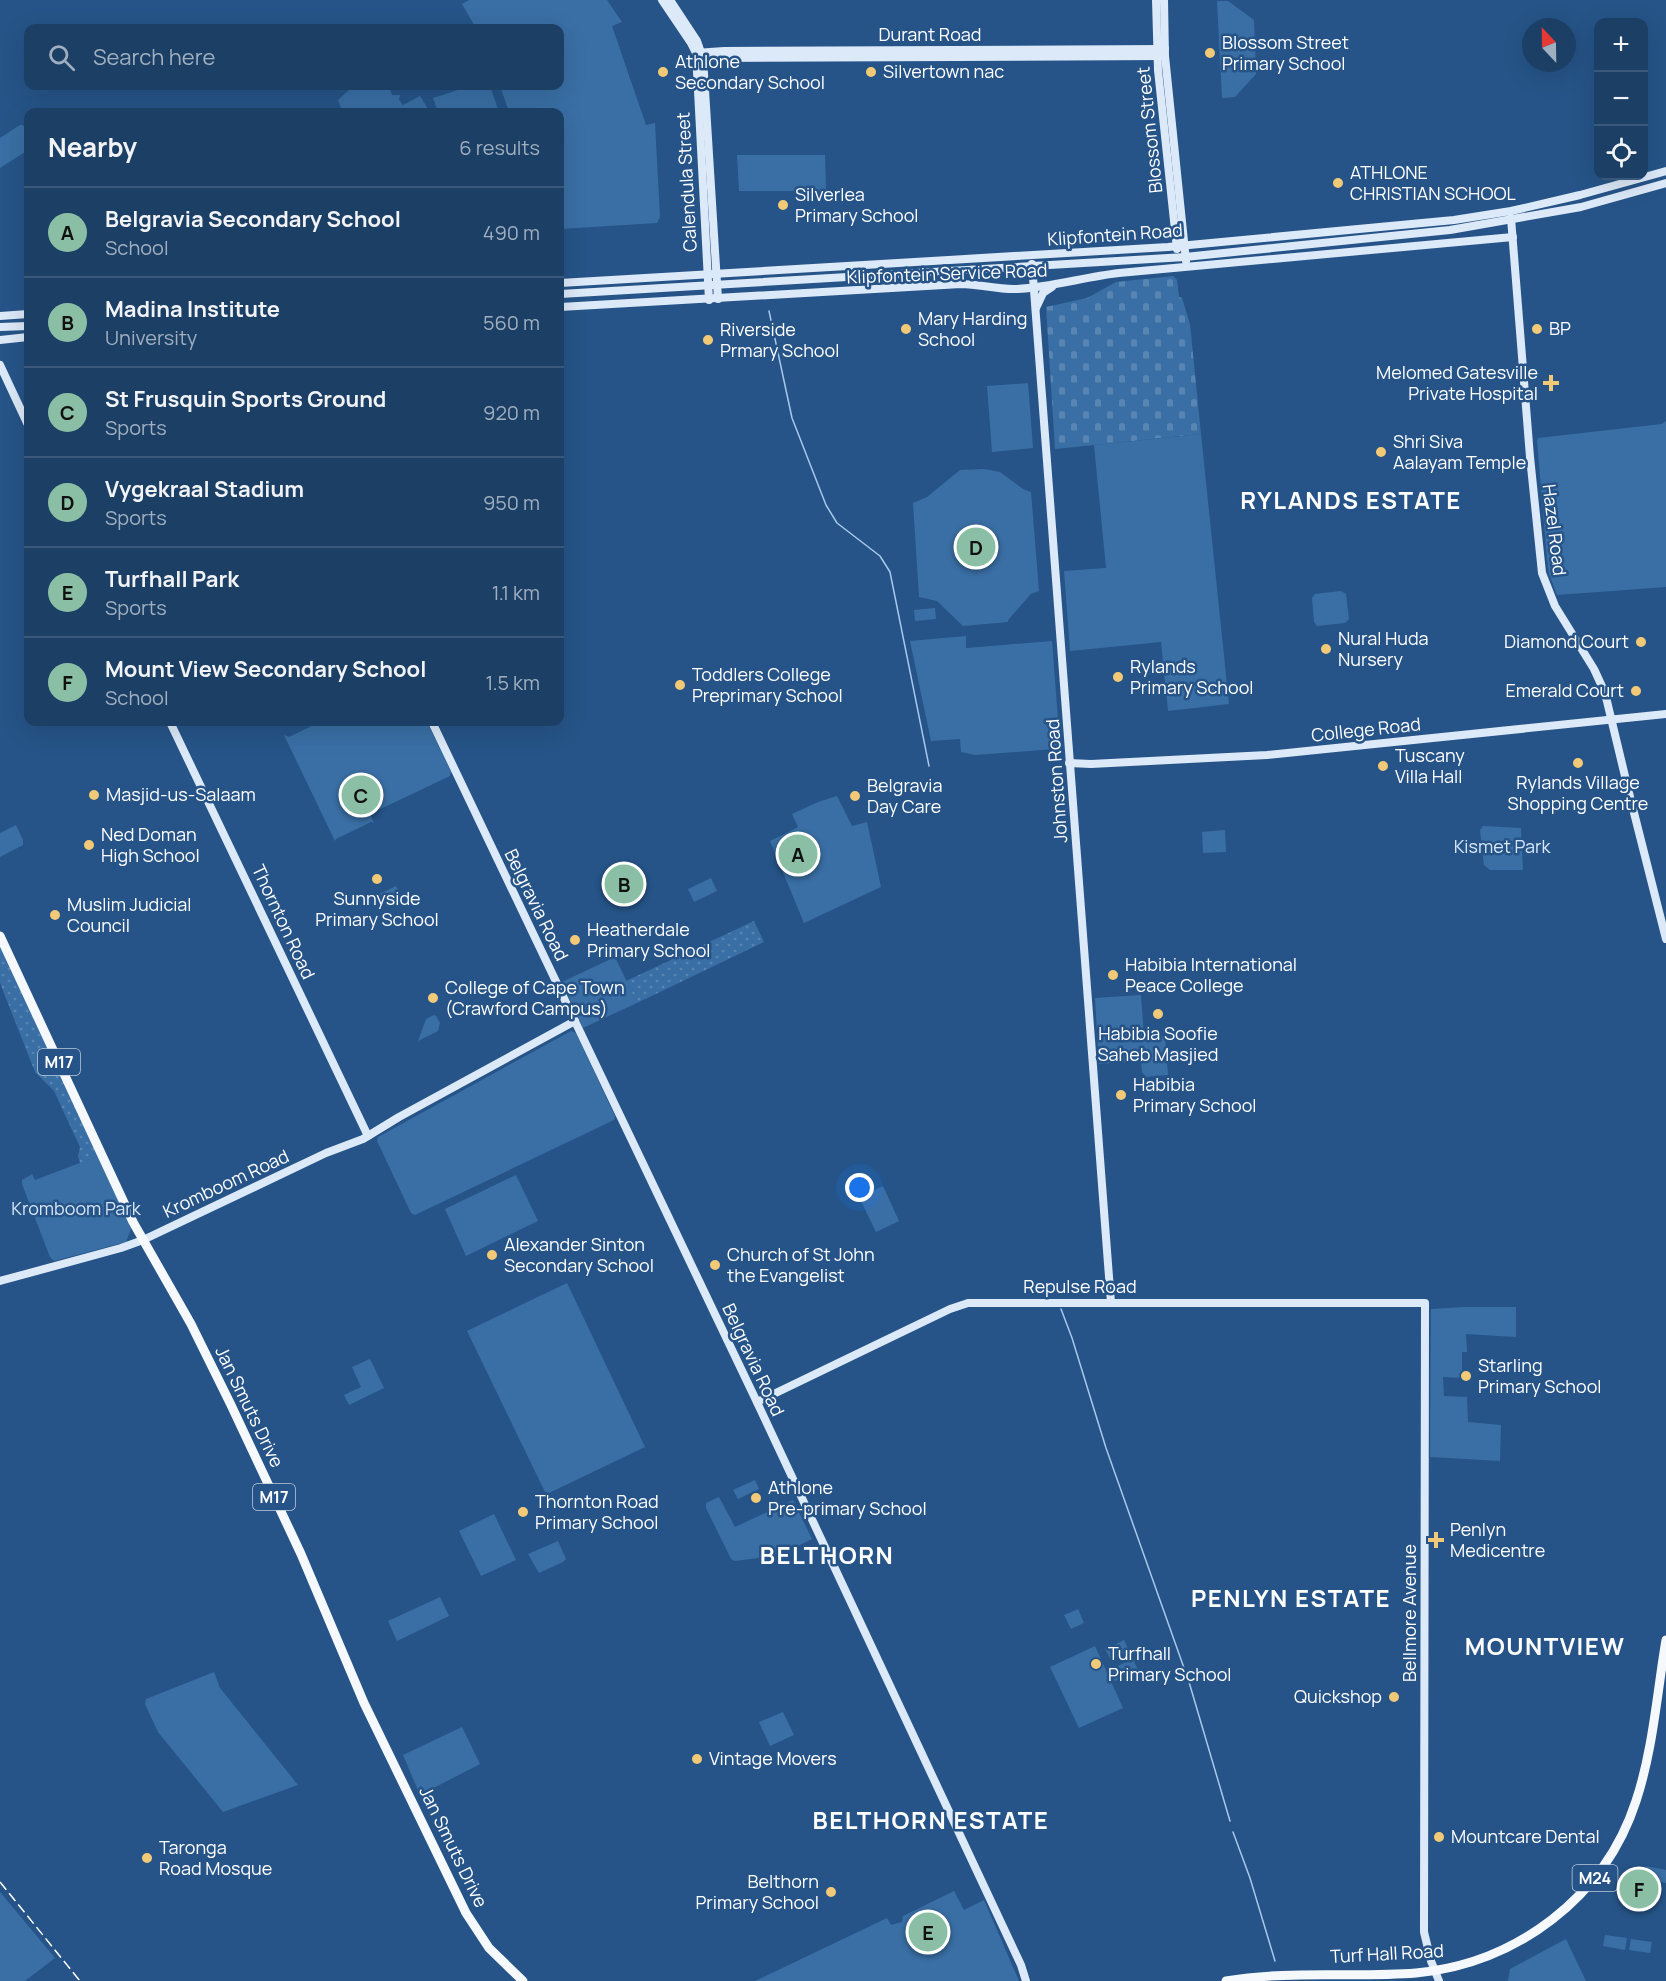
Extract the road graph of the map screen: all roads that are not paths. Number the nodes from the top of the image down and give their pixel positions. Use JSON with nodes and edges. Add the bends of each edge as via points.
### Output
{"nodes":[{"id":1,"x":662,"y":0,"type":"edge"},
{"id":2,"x":670,"y":0,"type":"edge"},
{"id":3,"x":1156,"y":0,"type":"edge"},
{"id":4,"x":1164,"y":0,"type":"edge"},
{"id":5,"x":1161,"y":53,"type":"junction"},
{"id":6,"x":699,"y":55,"type":"junction"},
{"id":7,"x":1666,"y":171,"type":"edge"},
{"id":8,"x":1666,"y":183,"type":"edge"},
{"id":9,"x":1511,"y":211,"type":"junction"},
{"id":10,"x":1511,"y":221,"type":"junction"},
{"id":11,"x":1513,"y":237,"type":"junction"},
{"id":12,"x":1180,"y":246,"type":"junction"},
{"id":13,"x":1031,"y":256,"type":"junction"},
{"id":14,"x":1181,"y":257,"type":"junction"},
{"id":15,"x":1032,"y":267,"type":"junction"},
{"id":16,"x":1182,"y":268,"type":"junction"},
{"id":17,"x":711,"y":274,"type":"junction"},
{"id":18,"x":564,"y":283,"type":"edge"},
{"id":19,"x":717,"y":285,"type":"junction"},
{"id":20,"x":1056,"y":285,"type":"junction"},
{"id":21,"x":708,"y":286,"type":"junction"},
{"id":22,"x":1033,"y":288,"type":"junction"},
{"id":23,"x":564,"y":294,"type":"edge"},
{"id":24,"x":713,"y":299,"type":"junction"},
{"id":25,"x":564,"y":307,"type":"edge"},
{"id":26,"x":1035,"y":311,"type":"junction"},
{"id":27,"x":24,"y":314,"type":"edge"},
{"id":28,"x":0,"y":316,"type":"edge"},
{"id":29,"x":24,"y":326,"type":"edge"},
{"id":30,"x":0,"y":327,"type":"edge"},
{"id":31,"x":24,"y":337,"type":"edge"},
{"id":32,"x":0,"y":340,"type":"edge"},
{"id":33,"x":0,"y":365,"type":"edge"},
{"id":34,"x":24,"y":416,"type":"edge"},
{"id":35,"x":1666,"y":714,"type":"edge"},
{"id":36,"x":1612,"y":719,"type":"junction"},
{"id":37,"x":172,"y":726,"type":"edge"},
{"id":38,"x":434,"y":726,"type":"edge"},
{"id":39,"x":1069,"y":763,"type":"junction"},
{"id":40,"x":0,"y":936,"type":"edge"},
{"id":41,"x":1666,"y":939,"type":"edge"},
{"id":42,"x":574,"y":1021,"type":"junction"},
{"id":43,"x":367,"y":1134,"type":"junction"},
{"id":44,"x":143,"y":1240,"type":"junction"},
{"id":45,"x":0,"y":1281,"type":"edge"},
{"id":46,"x":1112,"y":1303,"type":"junction"},
{"id":47,"x":1425,"y":1303,"type":"joint"},
{"id":48,"x":757,"y":1402,"type":"junction"},
{"id":49,"x":1666,"y":1640,"type":"edge"},
{"id":50,"x":1436,"y":1970,"type":"junction"},
{"id":51,"x":523,"y":1981,"type":"edge"},
{"id":52,"x":1026,"y":1981,"type":"edge"},
{"id":53,"x":1226,"y":1981,"type":"edge"},
{"id":54,"x":1439,"y":1981,"type":"edge"},
{"id":55,"x":1444,"y":1981,"type":"edge"}],
"edges":[{"from":1,"to":6,"type":"street","name":"Calendula Street"},
{"from":2,"to":6,"type":"street","name":"Calendula Street","via":[[697,40]]},
{"from":3,"to":5,"type":"street","name":"Blossom Street"},
{"from":4,"to":5,"type":"street","name":"Blossom Street"},
{"from":5,"to":6,"type":"street","name":"Durant Road"},
{"from":5,"to":12,"type":"street","name":"Blossom Street"},
{"from":6,"to":17,"type":"street","name":"Calendula Street"},
{"from":7,"to":9,"type":"street","name":"Klipfontein Road"},
{"from":8,"to":10,"type":"street","name":"Klipfontein Road","via":[[1581,207]]},
{"from":9,"to":10,"type":"street","name":"Hazel Road"},
{"from":9,"to":12,"type":"street","name":"Klipfontein Road"},
{"from":10,"to":11,"type":"street","name":"Hazel Road"},
{"from":10,"to":14,"type":"street","name":"Klipfontein Road"},
{"from":11,"to":16,"type":"street","name":"Klipfontein Service Road"},
{"from":11,"to":36,"type":"street","name":"Hazel Road","via":[[1542,573],[1556,606],[1600,680]]},
{"from":12,"to":13,"type":"street","name":"Klipfontein Road"},
{"from":12,"to":14,"type":"street","name":"Blossom Street"},
{"from":13,"to":15,"type":"street","name":"Johnston Road"},
{"from":13,"to":17,"type":"street","name":"Klipfontein Road"},
{"from":14,"to":15,"type":"street","name":"Klipfontein Road"},
{"from":14,"to":16,"type":"street","name":"Blossom Street"},
{"from":15,"to":19,"type":"street","name":"Klipfontein Road"},
{"from":15,"to":22,"type":"street","name":"Johnston Road"},
{"from":16,"to":20,"type":"street","name":"Klipfontein Service Road","via":[[1100,275]]},
{"from":17,"to":18,"type":"street","name":"Klipfontein Road"},
{"from":17,"to":19,"type":"street","name":"Calendula Street"},
{"from":17,"to":21,"type":"street","name":"Calendula Street"},
{"from":19,"to":21,"type":"street","name":"Klipfontein Road"},
{"from":19,"to":24,"type":"street","name":"Calendula Street"},
{"from":20,"to":22,"type":"street","name":"Klipfontein Service Road"},
{"from":20,"to":26,"type":"street","via":[[1043,293]]},
{"from":21,"to":23,"type":"street","name":"Klipfontein Road"},
{"from":21,"to":24,"type":"street","name":"Calendula Street"},
{"from":22,"to":24,"type":"street","name":"Klipfontein Service Road","via":[[962,284]]},
{"from":22,"to":26,"type":"street","name":"Johnston Road"},
{"from":24,"to":25,"type":"street","name":"Klipfontein Service Road"},
{"from":26,"to":39,"type":"street","name":"Johnston Road"},
{"from":27,"to":28,"type":"street"},
{"from":29,"to":30,"type":"street"},
{"from":31,"to":32,"type":"street"},
{"from":33,"to":34,"type":"street"},
{"from":35,"to":36,"type":"street","name":"College Road"},
{"from":36,"to":39,"type":"street","name":"College Road","via":[[1260,755]]},
{"from":36,"to":41,"type":"street","name":"Hazel Road"},
{"from":37,"to":43,"type":"street","name":"Thornton Road"},
{"from":38,"to":42,"type":"street","name":"Belgravia Road"},
{"from":39,"to":46,"type":"street","name":"Johnston Road"},
{"from":40,"to":44,"type":"main road","name":"Jan Smuts Drive","number":"M17"},
{"from":42,"to":43,"type":"street","name":"Kromboom Road"},
{"from":42,"to":48,"type":"street","name":"Belgravia Road"},
{"from":43,"to":44,"type":"street","name":"Kromboom Road"},
{"from":44,"to":45,"type":"street","name":"Kromboom Road"},
{"from":44,"to":51,"type":"main road","name":"Jan Smuts Drive","number":"M17","via":[[191,1324],[235,1414],[301,1554],[364,1703],[466,1912],[489,1948]]},
{"from":46,"to":47,"type":"street","name":"Repulse Road"},
{"from":46,"to":48,"type":"street","name":"Repulse Road","via":[[961,1304]]},
{"from":47,"to":50,"type":"street","name":"Bellmore Avenue","via":[[1425,1936]]},
{"from":48,"to":52,"type":"street","name":"Belgravia Road"},
{"from":49,"to":50,"type":"main road","name":"Turf Hall Road","number":"M24","via":[[1642,1783],[1625,1830],[1603,1867],[1566,1908],[1526,1938],[1483,1958]]},
{"from":50,"to":53,"type":"main road","name":"Turf Hall Road","number":"M24"},
{"from":50,"to":54,"type":"street"},
{"from":50,"to":55,"type":"street"}]}
